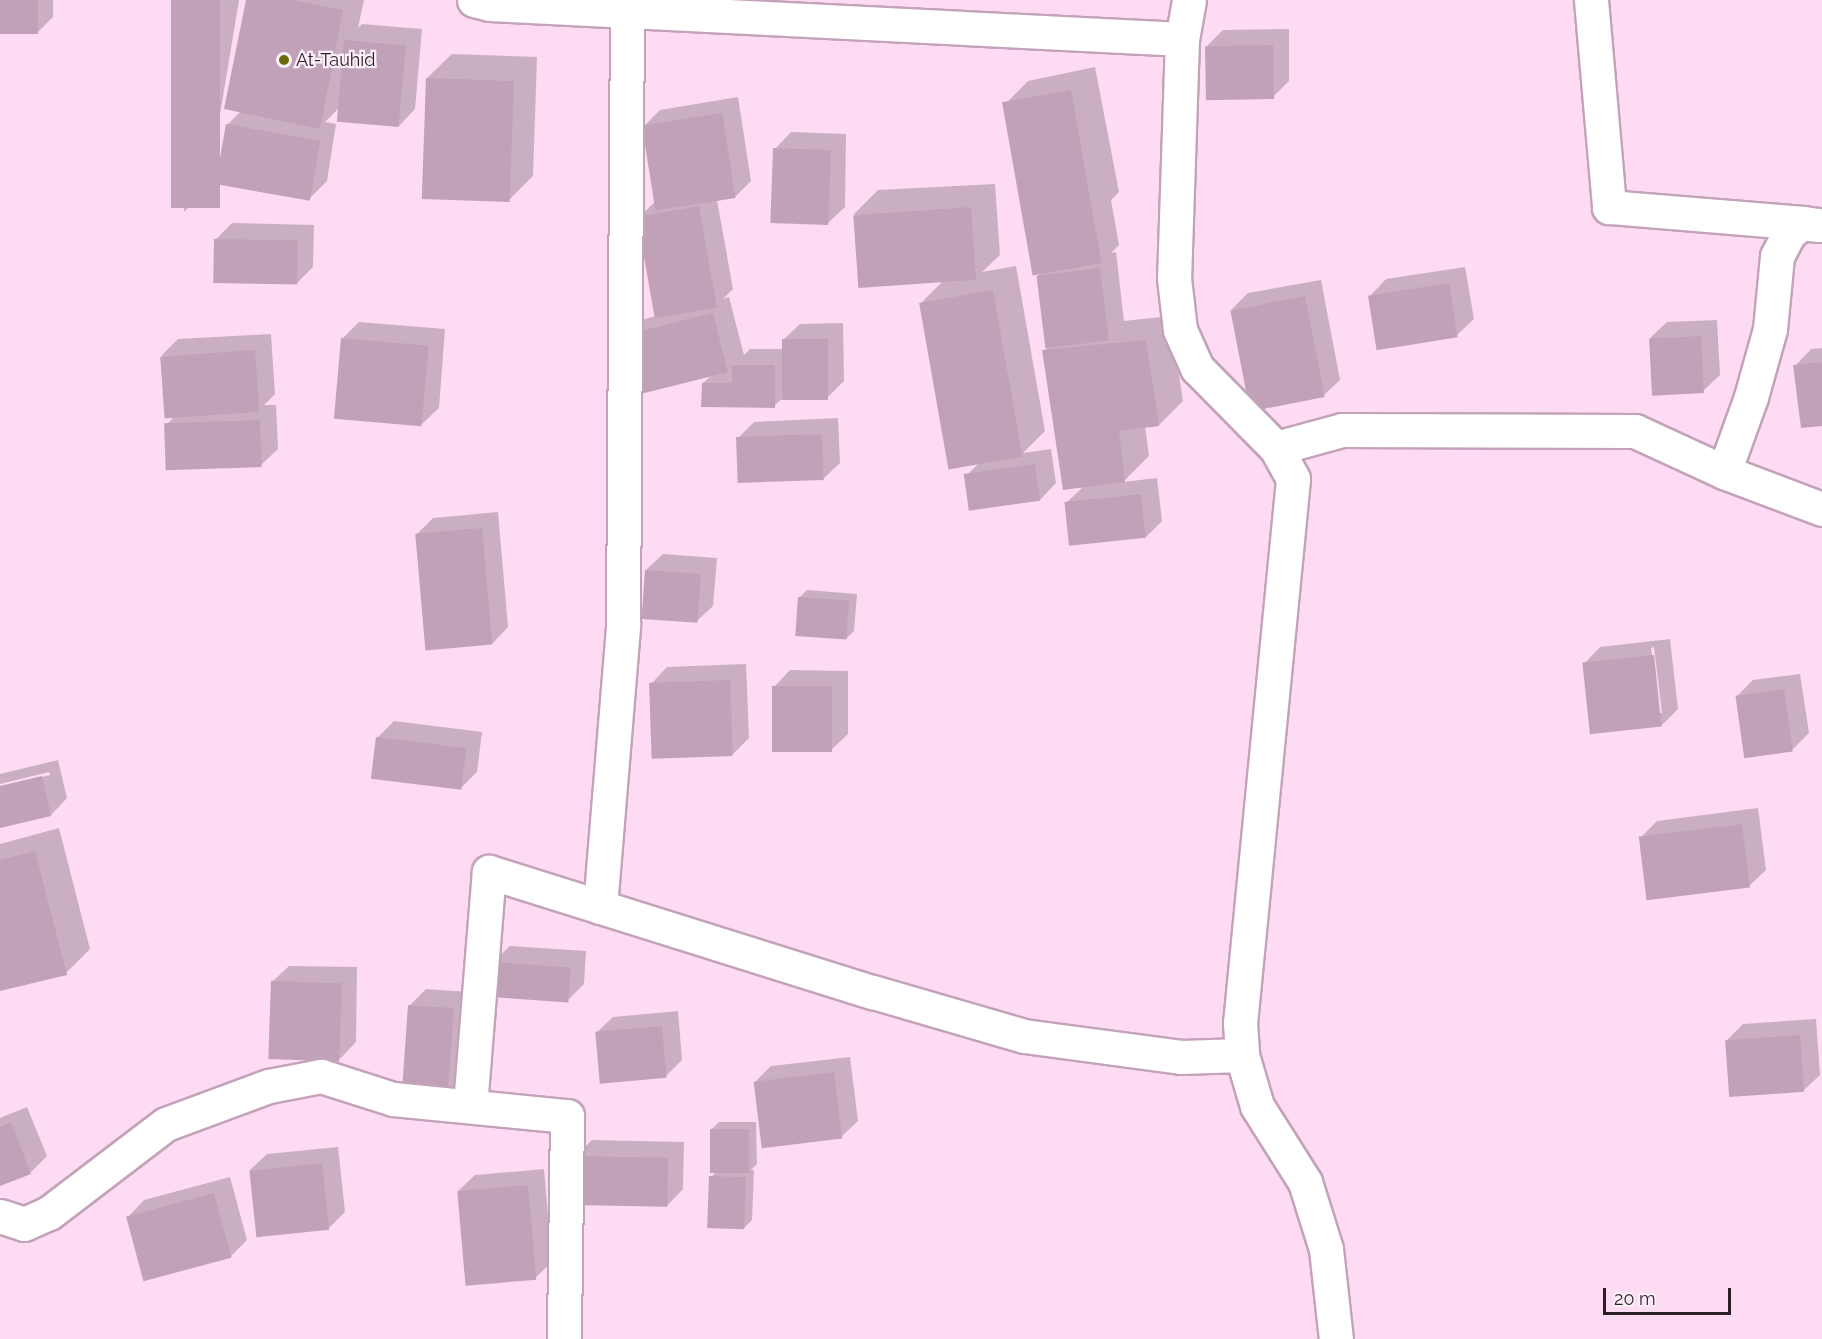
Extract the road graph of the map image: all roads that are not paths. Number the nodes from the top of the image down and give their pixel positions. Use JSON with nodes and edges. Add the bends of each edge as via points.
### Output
{"nodes":[{"id":1,"x":474,"y":0,"type":"edge"},
{"id":2,"x":1189,"y":0,"type":"edge"},
{"id":3,"x":1591,"y":0,"type":"edge"},
{"id":4,"x":627,"y":11,"type":"junction"},
{"id":5,"x":1182,"y":39,"type":"junction"},
{"id":6,"x":1812,"y":224,"type":"edge"},
{"id":7,"x":1276,"y":448,"type":"junction"},
{"id":8,"x":1724,"y":472,"type":"junction"},
{"id":9,"x":1822,"y":509,"type":"edge"},
{"id":10,"x":600,"y":907,"type":"junction"},
{"id":11,"x":1242,"y":1055,"type":"junction"},
{"id":12,"x":470,"y":1106,"type":"junction"},
{"id":13,"x":0,"y":1216,"type":"edge"},
{"id":14,"x":564,"y":1339,"type":"edge"},
{"id":15,"x":1336,"y":1339,"type":"edge"}],
"edges":[{"from":1,"to":4,"type":"street"},
{"from":2,"to":5,"type":"street"},
{"from":3,"to":6,"type":"street","via":[[1609,207]]},
{"from":4,"to":5,"type":"street"},
{"from":4,"to":10,"type":"street","via":[[623,625]]},
{"from":5,"to":7,"type":"street","via":[[1174,278],[1180,330],[1197,368]]},
{"from":6,"to":8,"type":"street","via":[[1789,233],[1777,256],[1770,329]]},
{"from":7,"to":8,"type":"street","via":[[1342,430],[1635,430]]},
{"from":7,"to":11,"type":"street","via":[[1293,479],[1240,1023]]},
{"from":8,"to":9,"type":"street"},
{"from":10,"to":11,"type":"street","via":[[1024,1036],[1181,1056]]},
{"from":10,"to":12,"type":"street","via":[[489,872]]},
{"from":11,"to":15,"type":"street","via":[[1257,1106],[1305,1182],[1326,1249]]},
{"from":12,"to":13,"type":"street","via":[[393,1099],[321,1076],[269,1086],[166,1124],[48,1213],[24,1224]]},
{"from":12,"to":14,"type":"street","via":[[567,1116]]}]}
